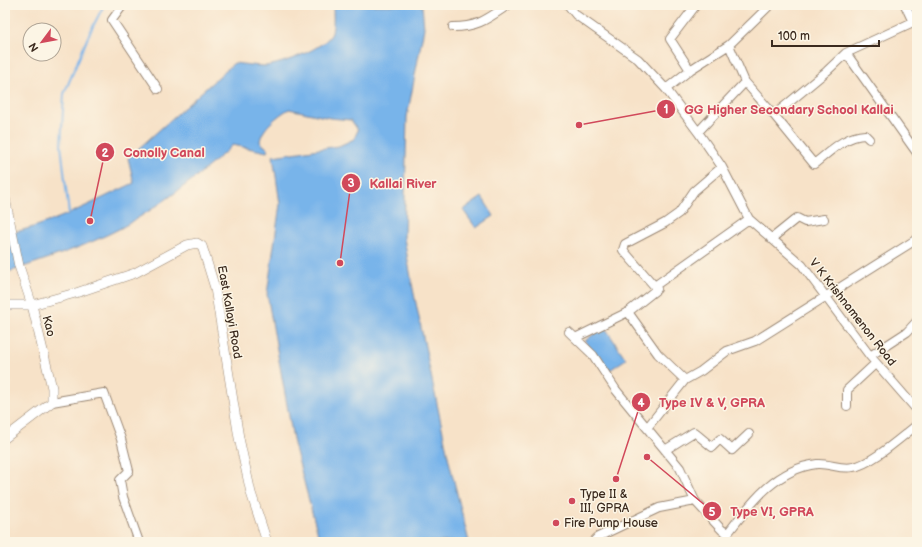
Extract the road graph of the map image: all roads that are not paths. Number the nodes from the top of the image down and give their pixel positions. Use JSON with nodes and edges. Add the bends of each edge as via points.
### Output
{"nodes":[{"id":1,"x":122,"y":5,"type":"edge"},
{"id":2,"x":508,"y":5,"type":"edge"},
{"id":3,"x":568,"y":5,"type":"edge"},
{"id":4,"x":696,"y":5,"type":"edge"},
{"id":5,"x":770,"y":5,"type":"edge"},
{"id":6,"x":905,"y":5,"type":"edge"},
{"id":7,"x":453,"y":27,"type":"dead end"},
{"id":8,"x":729,"y":45,"type":"junction"},
{"id":9,"x":846,"y":53,"type":"junction"},
{"id":10,"x":690,"y":70,"type":"junction"},
{"id":11,"x":745,"y":82,"type":"junction"},
{"id":12,"x":158,"y":89,"type":"dead end"},
{"id":13,"x":666,"y":90,"type":"junction"},
{"id":14,"x":774,"y":115,"type":"junction"},
{"id":15,"x":698,"y":132,"type":"junction"},
{"id":16,"x":869,"y":139,"type":"dead end"},
{"id":17,"x":917,"y":153,"type":"edge"},
{"id":18,"x":722,"y":167,"type":"junction"},
{"id":19,"x":5,"y":198,"type":"edge"},
{"id":20,"x":824,"y":219,"type":"dead end"},
{"id":21,"x":749,"y":220,"type":"junction"},
{"id":22,"x":771,"y":239,"type":"junction"},
{"id":23,"x":917,"y":239,"type":"edge"},
{"id":24,"x":656,"y":285,"type":"junction"},
{"id":25,"x":825,"y":296,"type":"junction"},
{"id":26,"x":5,"y":305,"type":"edge"},
{"id":27,"x":32,"y":305,"type":"junction"},
{"id":28,"x":628,"y":312,"type":"junction"},
{"id":29,"x":917,"y":321,"type":"edge"},
{"id":30,"x":870,"y":356,"type":"junction"},
{"id":31,"x":876,"y":363,"type":"junction"},
{"id":32,"x":685,"y":380,"type":"junction"},
{"id":33,"x":52,"y":402,"type":"junction"},
{"id":34,"x":846,"y":406,"type":"dead end"},
{"id":35,"x":917,"y":410,"type":"edge"},
{"id":36,"x":917,"y":426,"type":"edge"},
{"id":37,"x":647,"y":428,"type":"junction"},
{"id":38,"x":749,"y":434,"type":"dead end"},
{"id":39,"x":5,"y":438,"type":"edge"},
{"id":40,"x":665,"y":450,"type":"junction"},
{"id":41,"x":695,"y":501,"type":"junction"},
{"id":42,"x":728,"y":533,"type":"junction"},
{"id":43,"x":139,"y":542,"type":"edge"},
{"id":44,"x":267,"y":542,"type":"edge"},
{"id":45,"x":593,"y":542,"type":"edge"},
{"id":46,"x":726,"y":542,"type":"edge"}],
"edges":[{"from":1,"to":12,"type":"street","via":[[112,20]]},
{"from":2,"to":7,"type":"street","via":[[471,27]]},
{"from":3,"to":13,"type":"street","name":"V K Krishnamenon Road","via":[[576,15],[638,59]]},
{"from":4,"to":10,"type":"street","via":[[670,39]]},
{"from":5,"to":8,"type":"street"},
{"from":6,"to":9,"type":"street","via":[[913,22]]},
{"from":8,"to":10,"type":"street"},
{"from":8,"to":11,"type":"street"},
{"from":9,"to":14,"type":"street"},
{"from":9,"to":17,"type":"street"},
{"from":10,"to":13,"type":"street"},
{"from":11,"to":14,"type":"street"},
{"from":11,"to":15,"type":"street"},
{"from":13,"to":15,"type":"street","name":"V K Krishnamenon Road"},
{"from":14,"to":16,"type":"street","via":[[814,164],[827,152],[853,136],[865,135]]},
{"from":15,"to":18,"type":"street","name":"V K Krishnamenon Road"},
{"from":18,"to":21,"type":"street","name":"V K Krishnamenon Road"},
{"from":18,"to":24,"type":"street","via":[[694,191],[679,213],[625,244],[622,250]]},
{"from":19,"to":27,"type":"street","name":"Kao","via":[[19,266]]},
{"from":20,"to":22,"type":"street","via":[[805,222],[797,218]]},
{"from":21,"to":22,"type":"street","name":"V K Krishnamenon Road"},
{"from":21,"to":24,"type":"street"},
{"from":22,"to":25,"type":"street","name":"V K Krishnamenon Road","via":[[802,265]]},
{"from":23,"to":25,"type":"street"},
{"from":24,"to":28,"type":"street","via":[[658,289]]},
{"from":25,"to":30,"type":"street","name":"V K Krishnamenon Road"},
{"from":25,"to":32,"type":"street","via":[[755,341],[727,352]]},
{"from":26,"to":27,"type":"street","name":"East Kallayi Road"},
{"from":27,"to":33,"type":"street","name":"Kao","via":[[52,388]]},
{"from":27,"to":44,"type":"street","name":"East Kallayi Road","via":[[134,273],[192,243],[202,246],[215,288],[251,493]]},
{"from":28,"to":32,"type":"street","via":[[658,354]]},
{"from":28,"to":37,"type":"street","via":[[572,335],[593,355],[616,390]]},
{"from":29,"to":30,"type":"street","via":[[907,332]]},
{"from":30,"to":31,"type":"street","name":"V K Krishnamenon Road"},
{"from":31,"to":34,"type":"street","via":[[847,390]]},
{"from":31,"to":35,"type":"street","name":"V K Krishnamenon Road"},
{"from":32,"to":37,"type":"street"},
{"from":33,"to":39,"type":"street"},
{"from":33,"to":43,"type":"street","via":[[104,393],[121,439],[129,471],[120,480],[123,497]]},
{"from":36,"to":42,"type":"street","via":[[877,456],[854,467],[817,464],[788,473],[759,494]]},
{"from":37,"to":40,"type":"street"},
{"from":38,"to":40,"type":"street","via":[[732,450],[720,439],[712,447],[694,432]]},
{"from":40,"to":41,"type":"street","via":[[680,468]]},
{"from":41,"to":42,"type":"street","via":[[722,530]]},
{"from":41,"to":45,"type":"street","via":[[659,508],[598,537]]},
{"from":42,"to":46,"type":"street"}]}
